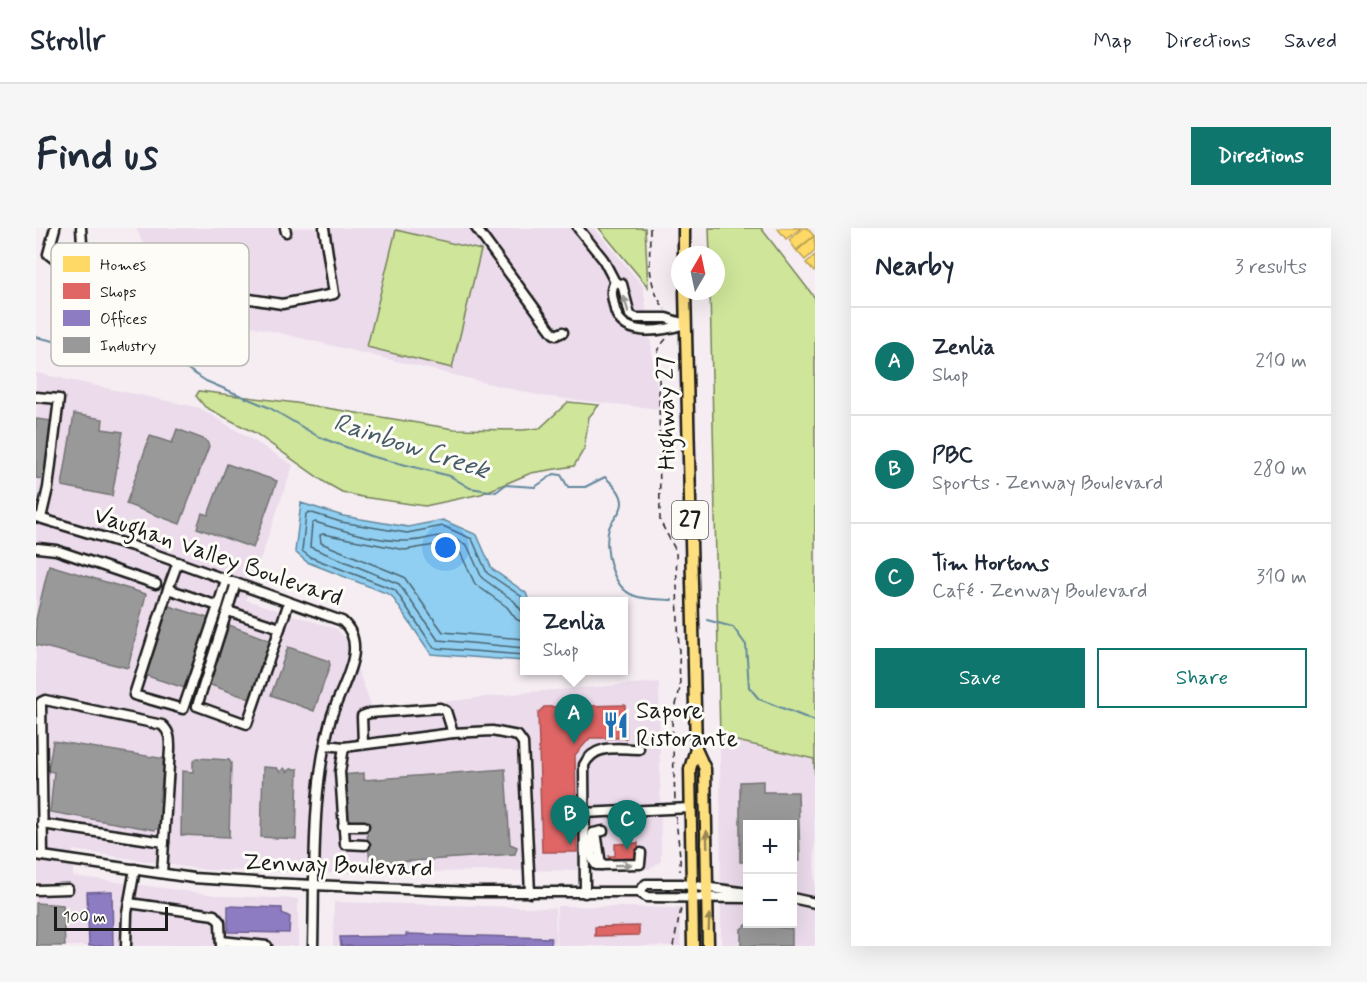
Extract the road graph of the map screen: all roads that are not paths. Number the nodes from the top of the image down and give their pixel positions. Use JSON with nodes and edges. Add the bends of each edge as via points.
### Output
{"nodes":[{"id":1,"x":55,"y":228,"type":"edge"},
{"id":2,"x":81,"y":228,"type":"edge"},
{"id":3,"x":324,"y":228,"type":"edge"},
{"id":4,"x":476,"y":228,"type":"edge"},
{"id":5,"x":578,"y":228,"type":"edge"},
{"id":6,"x":684,"y":228,"type":"edge"},
{"id":7,"x":82,"y":243,"type":"edge"},
{"id":8,"x":684,"y":246,"type":"edge"},
{"id":9,"x":51,"y":256,"type":"edge"},
{"id":10,"x":249,"y":299,"type":"edge"},
{"id":11,"x":685,"y":300,"type":"edge"},
{"id":12,"x":686,"y":324,"type":"junction"},
{"id":13,"x":563,"y":332,"type":"dead end"},
{"id":14,"x":36,"y":397,"type":"edge"},
{"id":15,"x":36,"y":491,"type":"edge"},
{"id":16,"x":47,"y":492,"type":"junction"},
{"id":17,"x":38,"y":518,"type":"edge"},
{"id":18,"x":39,"y":548,"type":"dead end"},
{"id":19,"x":178,"y":562,"type":"junction"},
{"id":20,"x":226,"y":580,"type":"junction"},
{"id":21,"x":236,"y":583,"type":"junction"},
{"id":22,"x":156,"y":584,"type":"dead end"},
{"id":23,"x":168,"y":589,"type":"junction"},
{"id":24,"x":289,"y":602,"type":"junction"},
{"id":25,"x":218,"y":606,"type":"junction"},
{"id":26,"x":228,"y":611,"type":"junction"},
{"id":27,"x":280,"y":628,"type":"junction"},
{"id":28,"x":453,"y":734,"type":"junction"},
{"id":29,"x":363,"y":744,"type":"junction"},
{"id":30,"x":325,"y":745,"type":"junction"},
{"id":31,"x":344,"y":747,"type":"junction"},
{"id":32,"x":639,"y":749,"type":"dead end"},
{"id":33,"x":696,"y":749,"type":"junction"},
{"id":34,"x":691,"y":808,"type":"junction"},
{"id":35,"x":583,"y":813,"type":"junction"},
{"id":36,"x":42,"y":824,"type":"junction"},
{"id":37,"x":343,"y":826,"type":"junction"},
{"id":38,"x":364,"y":826,"type":"dead end"},
{"id":39,"x":600,"y":831,"type":"dead end"},
{"id":40,"x":164,"y":842,"type":"junction"},
{"id":41,"x":365,"y":845,"type":"dead end"},
{"id":42,"x":641,"y":853,"type":"dead end"},
{"id":43,"x":40,"y":855,"type":"edge"},
{"id":44,"x":135,"y":869,"type":"junction"},
{"id":45,"x":162,"y":873,"type":"junction"},
{"id":46,"x":315,"y":885,"type":"junction"},
{"id":47,"x":68,"y":889,"type":"dead end"},
{"id":48,"x":36,"y":890,"type":"edge"},
{"id":49,"x":693,"y":891,"type":"junction"},
{"id":50,"x":639,"y":892,"type":"junction"},
{"id":51,"x":708,"y":892,"type":"junction"},
{"id":52,"x":530,"y":893,"type":"junction"},
{"id":53,"x":585,"y":893,"type":"junction"},
{"id":54,"x":743,"y":893,"type":"edge"},
{"id":55,"x":743,"y":897,"type":"edge"},
{"id":56,"x":797,"y":899,"type":"edge"},
{"id":57,"x":129,"y":903,"type":"junction"},
{"id":58,"x":815,"y":903,"type":"edge"},
{"id":59,"x":221,"y":944,"type":"edge"},
{"id":60,"x":126,"y":946,"type":"edge"},
{"id":61,"x":267,"y":946,"type":"edge"},
{"id":62,"x":313,"y":946,"type":"edge"},
{"id":63,"x":693,"y":946,"type":"edge"},
{"id":64,"x":708,"y":946,"type":"edge"}],
"edges":[{"from":1,"to":9,"type":"street","via":[[48,254]]},
{"from":2,"to":7,"type":"street"},
{"from":3,"to":10,"type":"street","via":[[334,294],[282,304]]},
{"from":4,"to":13,"type":"street","via":[[553,333]]},
{"from":5,"to":12,"type":"street","via":[[603,259],[615,282],[611,289],[615,315],[622,324],[633,330],[666,330]]},
{"from":6,"to":8,"type":"main road"},
{"from":11,"to":12,"type":"main road","name":"Highway 27","number":"27"},
{"from":12,"to":33,"type":"main road","name":"Highway 27","number":"27"},
{"from":14,"to":16,"type":"street","via":[[59,399]]},
{"from":15,"to":16,"type":"street"},
{"from":16,"to":17,"type":"street"},
{"from":17,"to":19,"type":"street","name":"Vaughan Valley Boulevard"},
{"from":18,"to":22,"type":"street","via":[[56,550]]},
{"from":19,"to":20,"type":"street","name":"Vaughan Valley Boulevard"},
{"from":19,"to":23,"type":"street"},
{"from":20,"to":21,"type":"street","name":"Vaughan Valley Boulevard"},
{"from":20,"to":25,"type":"street"},
{"from":21,"to":24,"type":"street","name":"Vaughan Valley Boulevard"},
{"from":21,"to":26,"type":"street"},
{"from":23,"to":25,"type":"street"},
{"from":23,"to":25,"type":"street","via":[[134,696],[183,709]]},
{"from":24,"to":27,"type":"street"},
{"from":24,"to":30,"type":"street","name":"Vaughan Valley Boulevard","via":[[342,621],[354,636],[351,665]]},
{"from":26,"to":27,"type":"street"},
{"from":26,"to":27,"type":"street","via":[[197,706],[247,724]]},
{"from":28,"to":29,"type":"street"},
{"from":28,"to":29,"type":"street","via":[[446,711],[440,708],[370,713],[362,716]]},
{"from":28,"to":52,"type":"street","via":[[492,731],[518,736],[523,743]]},
{"from":29,"to":31,"type":"street"},
{"from":30,"to":31,"type":"street"},
{"from":30,"to":46,"type":"street","name":"Vaughan Valley Boulevard","via":[[319,777]]},
{"from":31,"to":37,"type":"street","via":[[340,772]]},
{"from":32,"to":35,"type":"street","via":[[600,749],[589,755],[583,770]]},
{"from":33,"to":34,"type":"main road","name":"Highway 27","number":"27","via":[[690,769]]},
{"from":51,"to":33,"type":"main road","name":"Highway 27","number":"27","one_way":true,"via":[[705,769]]},
{"from":34,"to":35,"type":"street"},
{"from":34,"to":49,"type":"main road","name":"Highway 27","number":"27"},
{"from":35,"to":53,"type":"street"},
{"from":36,"to":40,"type":"street"},
{"from":36,"to":40,"type":"street","via":[[41,702],[45,700],[166,729],[170,749]]},
{"from":36,"to":43,"type":"street"},
{"from":37,"to":38,"type":"street"},
{"from":37,"to":41,"type":"street","via":[[345,844]]},
{"from":39,"to":42,"type":"street","one_way":true,"via":[[591,838],[592,861],[596,865],[640,864]]},
{"from":40,"to":45,"type":"street"},
{"from":43,"to":44,"type":"street","name":"Zenway Boulevard"},
{"from":44,"to":45,"type":"street","name":"Zenway Boulevard"},
{"from":44,"to":57,"type":"street"},
{"from":45,"to":46,"type":"street","name":"Zenway Boulevard"},
{"from":46,"to":52,"type":"street","name":"Zenway Boulevard"},
{"from":46,"to":62,"type":"street","name":"Vaughan Valley Boulevard"},
{"from":47,"to":48,"type":"street"},
{"from":49,"to":50,"type":"street","name":"Zenway Boulevard","via":[[647,897]]},
{"from":49,"to":50,"type":"street","name":"Zenway Boulevard","via":[[646,884]]},
{"from":49,"to":51,"type":"street"},
{"from":49,"to":63,"type":"main road","name":"Highway 27","number":"27"},
{"from":50,"to":53,"type":"street","name":"Zenway Boulevard"},
{"from":51,"to":54,"type":"street"},
{"from":51,"to":55,"type":"street"},
{"from":64,"to":51,"type":"main road","name":"Highway 27","number":"27","one_way":true},
{"from":52,"to":53,"type":"street","name":"Zenway Boulevard"},
{"from":56,"to":58,"type":"street"},
{"from":57,"to":59,"type":"street","via":[[214,915],[220,922]]},
{"from":57,"to":60,"type":"street"},
{"from":59,"to":61,"type":"street"}]}
